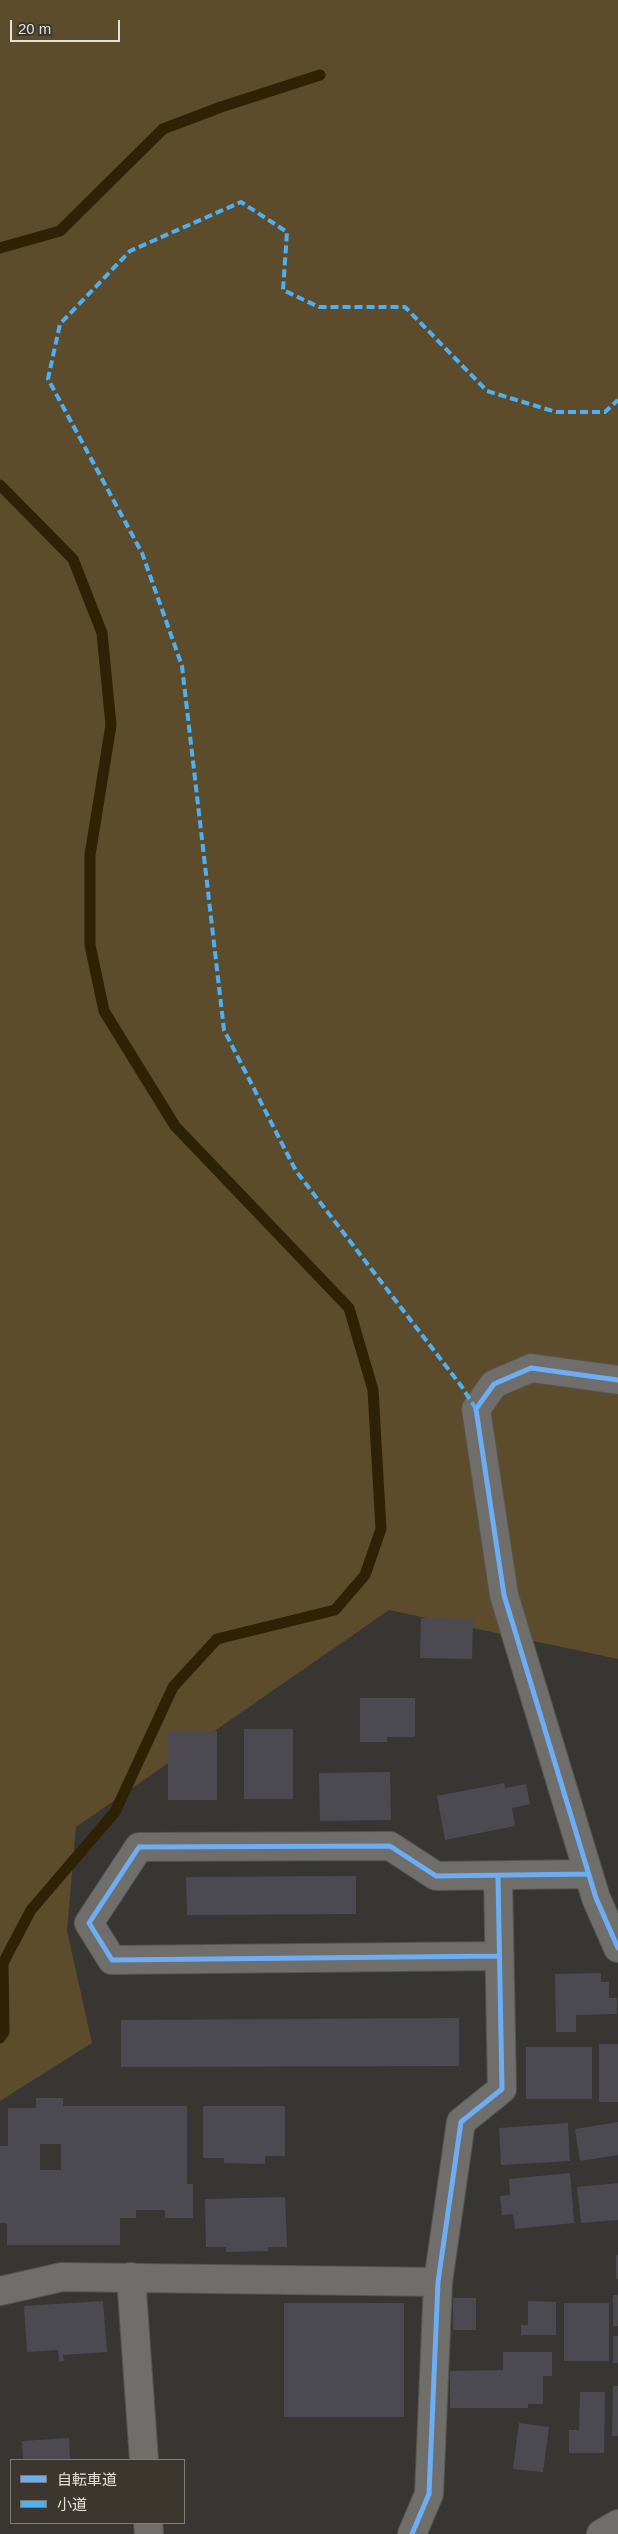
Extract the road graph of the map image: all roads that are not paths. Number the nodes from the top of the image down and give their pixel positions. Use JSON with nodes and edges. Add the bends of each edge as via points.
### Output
{"nodes":[{"id":1,"x":618,"y":1380,"type":"edge"},
{"id":2,"x":588,"y":1874,"type":"junction"},
{"id":3,"x":498,"y":1876,"type":"junction"},
{"id":4,"x":618,"y":1948,"type":"edge"},
{"id":5,"x":499,"y":1956,"type":"junction"},
{"id":6,"x":131,"y":2277,"type":"junction"},
{"id":7,"x":438,"y":2282,"type":"junction"},
{"id":8,"x":0,"y":2290,"type":"edge"},
{"id":9,"x":144,"y":2459,"type":"edge"},
{"id":10,"x":618,"y":2524,"type":"edge"},
{"id":11,"x":412,"y":2534,"type":"edge"},
{"id":12,"x":600,"y":2534,"type":"edge"}],
"edges":[{"from":1,"to":2,"type":"street","via":[[531,1368],[494,1384],[476,1409],[504,1595]]},
{"from":2,"to":3,"type":"street"},
{"from":2,"to":4,"type":"street"},
{"from":3,"to":5,"type":"street"},
{"from":3,"to":5,"type":"street","via":[[436,1876],[390,1846],[139,1847],[89,1923],[112,1960]]},
{"from":5,"to":7,"type":"street","via":[[502,2089],[461,2122]]},
{"from":6,"to":7,"type":"street"},
{"from":6,"to":8,"type":"street","via":[[62,2277]]},
{"from":6,"to":9,"type":"street"},
{"from":7,"to":11,"type":"street","via":[[429,2494]]},
{"from":10,"to":12,"type":"street"}]}
